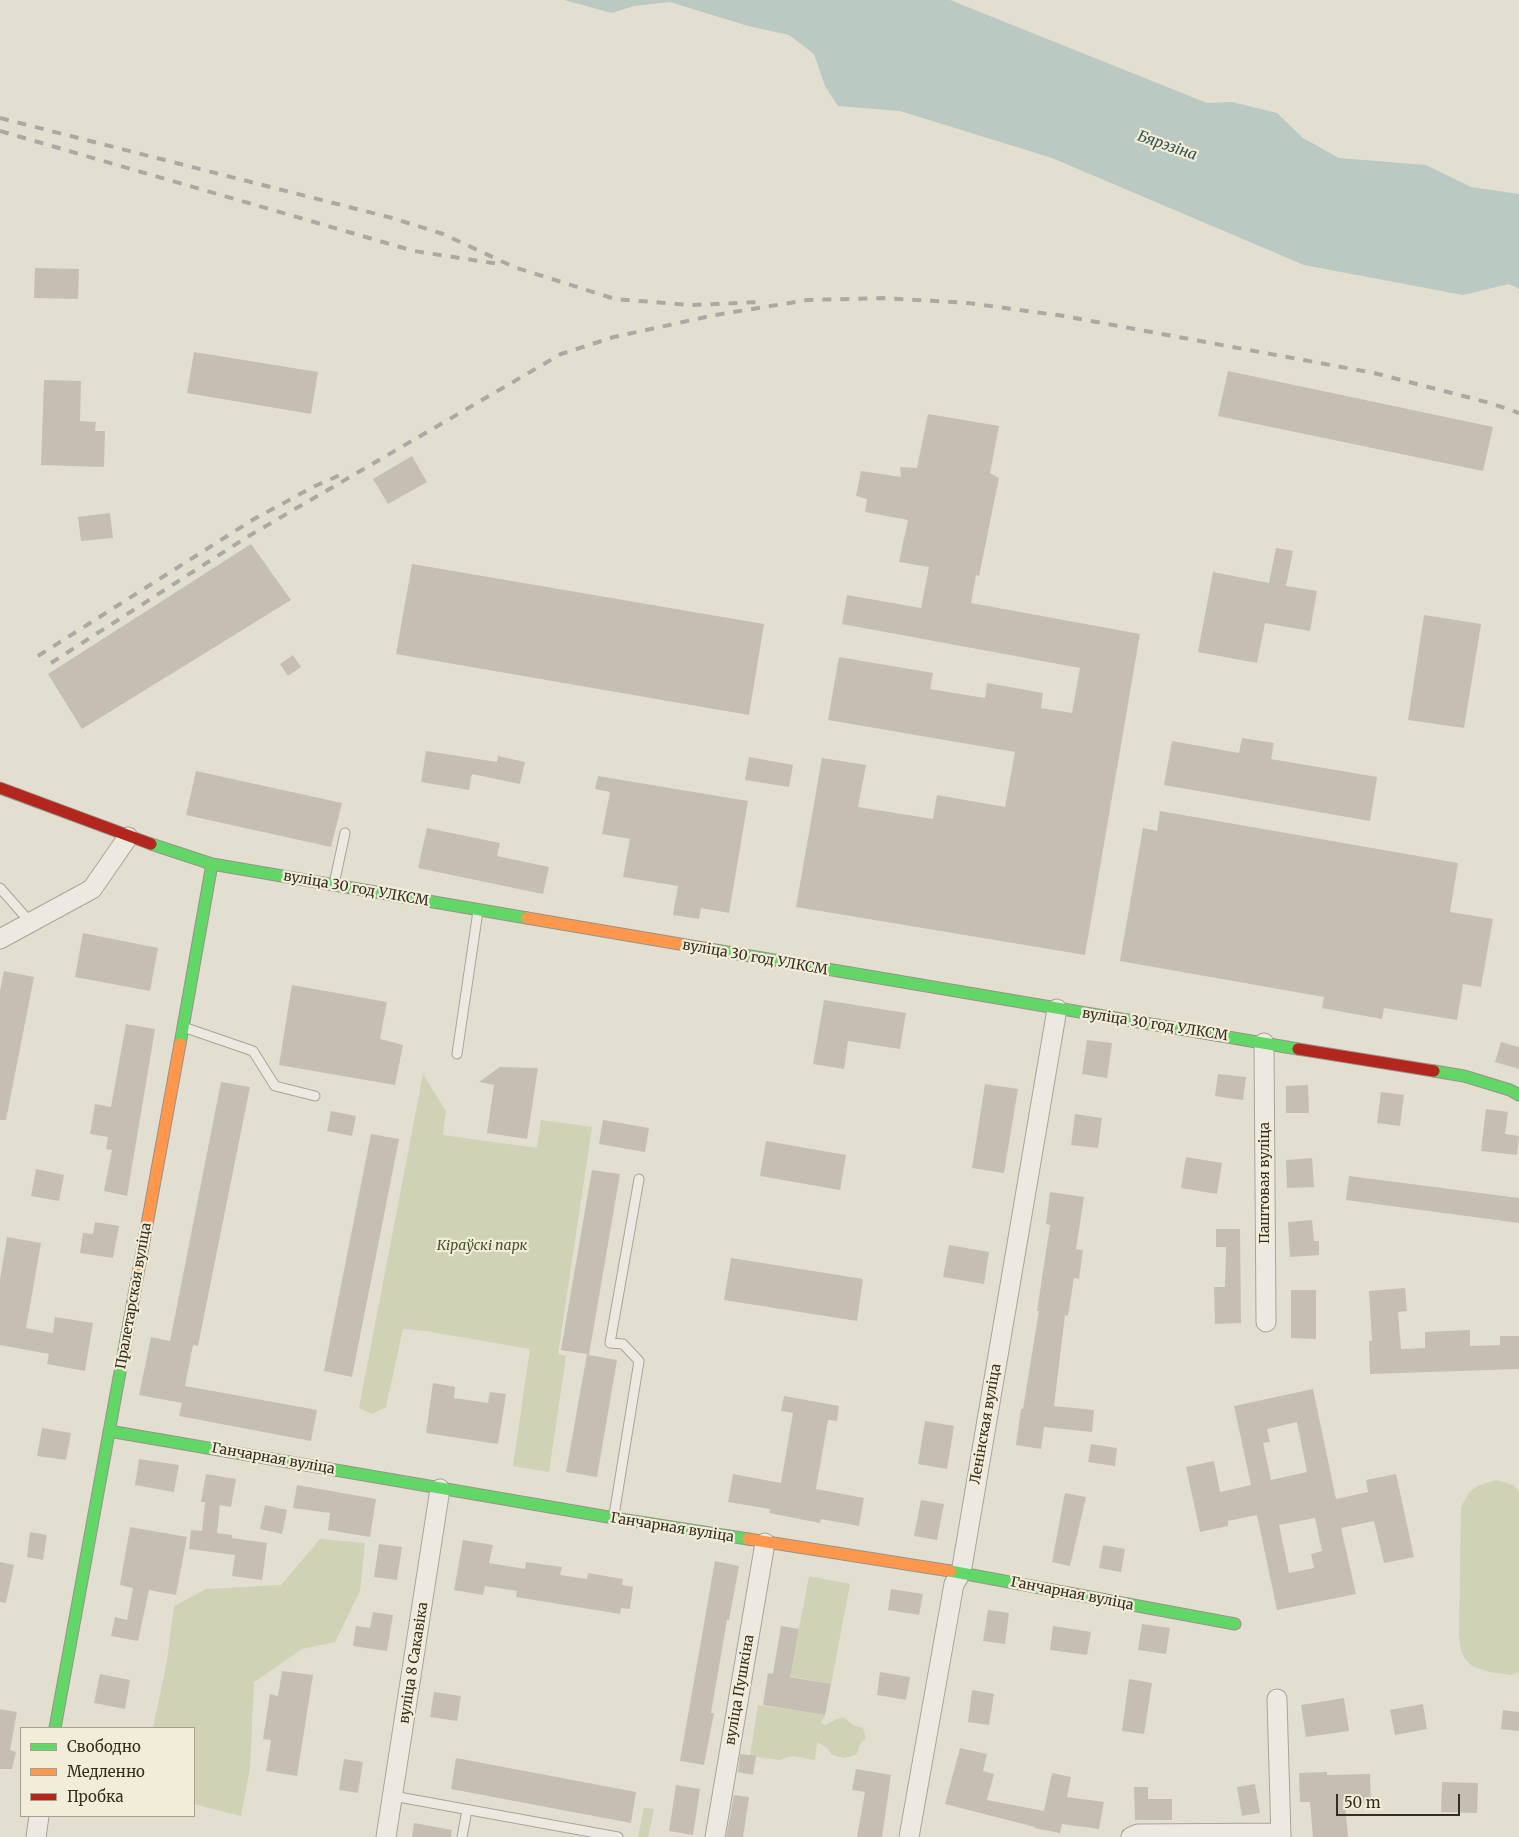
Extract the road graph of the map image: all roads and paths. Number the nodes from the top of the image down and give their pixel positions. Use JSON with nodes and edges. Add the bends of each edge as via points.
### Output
{"nodes":[{"id":1,"x":0,"y":788,"type":"edge"},
{"id":2,"x":345,"y":833,"type":"dead end"},
{"id":3,"x":128,"y":837,"type":"junction"},
{"id":4,"x":212,"y":864,"type":"junction"},
{"id":5,"x":334,"y":885,"type":"junction"},
{"id":6,"x":0,"y":888,"type":"edge"},
{"id":7,"x":478,"y":910,"type":"junction"},
{"id":8,"x":30,"y":922,"type":"junction"},
{"id":9,"x":0,"y":939,"type":"edge"},
{"id":10,"x":1057,"y":1009,"type":"junction"},
{"id":11,"x":183,"y":1027,"type":"junction"},
{"id":12,"x":1264,"y":1043,"type":"junction"},
{"id":13,"x":457,"y":1054,"type":"dead end"},
{"id":14,"x":1519,"y":1095,"type":"edge"},
{"id":15,"x":315,"y":1096,"type":"dead end"},
{"id":16,"x":639,"y":1180,"type":"dead end"},
{"id":17,"x":1266,"y":1322,"type":"dead end"},
{"id":18,"x":109,"y":1431,"type":"junction"},
{"id":19,"x":440,"y":1489,"type":"junction"},
{"id":20,"x":614,"y":1518,"type":"junction"},
{"id":21,"x":765,"y":1543,"type":"junction"},
{"id":22,"x":961,"y":1573,"type":"junction"},
{"id":23,"x":1235,"y":1624,"type":"dead end"},
{"id":24,"x":1277,"y":1699,"type":"dead end"},
{"id":25,"x":55,"y":1727,"type":"edge"},
{"id":26,"x":393,"y":1796,"type":"junction"},
{"id":27,"x":467,"y":1810,"type":"junction"},
{"id":28,"x":39,"y":1817,"type":"edge"},
{"id":29,"x":1281,"y":1835,"type":"edge"},
{"id":30,"x":36,"y":1837,"type":"edge"},
{"id":31,"x":386,"y":1837,"type":"edge"},
{"id":32,"x":462,"y":1837,"type":"edge"},
{"id":33,"x":618,"y":1837,"type":"edge"},
{"id":34,"x":715,"y":1837,"type":"edge"},
{"id":35,"x":909,"y":1837,"type":"edge"},
{"id":36,"x":1131,"y":1837,"type":"edge"}],
"edges":[{"from":1,"to":3,"type":"street","name":"вуліца 30 год УЛКСМ"},
{"from":2,"to":5,"type":"lane"},
{"from":3,"to":4,"type":"street","name":"вуліца 30 год УЛКСМ"},
{"from":3,"to":8,"type":"street","via":[[92,889]]},
{"from":4,"to":5,"type":"street","name":"вуліца 30 год УЛКСМ"},
{"from":4,"to":11,"type":"street","name":"Пралетарская вуліца"},
{"from":5,"to":7,"type":"street","name":"вуліца 30 год УЛКСМ"},
{"from":6,"to":8,"type":"lane"},
{"from":7,"to":10,"type":"street","name":"вуліца 30 год УЛКСМ"},
{"from":7,"to":13,"type":"lane"},
{"from":8,"to":9,"type":"street"},
{"from":10,"to":12,"type":"street","name":"вуліца 30 год УЛКСМ"},
{"from":10,"to":22,"type":"street","name":"Ленінская вуліца"},
{"from":11,"to":15,"type":"lane","via":[[253,1051],[275,1086]]},
{"from":11,"to":18,"type":"street","name":"Пралетарская вуліца"},
{"from":12,"to":14,"type":"street","name":"вуліца 30 год УЛКСМ","via":[[1464,1076]]},
{"from":12,"to":17,"type":"street","name":"Паштовая вуліца"},
{"from":16,"to":20,"type":"lane","via":[[610,1343],[623,1344],[639,1362]]},
{"from":18,"to":19,"type":"street","name":"Ганчарная вуліца"},
{"from":18,"to":25,"type":"street","name":"Пралетарская вуліца"},
{"from":19,"to":20,"type":"street","name":"Ганчарная вуліца"},
{"from":19,"to":26,"type":"street","name":"вуліца 8 Сакавіка"},
{"from":20,"to":21,"type":"street","name":"Ганчарная вуліца"},
{"from":21,"to":22,"type":"street","name":"Ганчарная вуліца"},
{"from":21,"to":34,"type":"street","name":"вуліца Пушкіна"},
{"from":22,"to":23,"type":"street","name":"Ганчарная вуліца"},
{"from":22,"to":35,"type":"street","name":"Ленінская вуліца","via":[[954,1584]]},
{"from":24,"to":29,"type":"street"},
{"from":26,"to":27,"type":"lane"},
{"from":26,"to":31,"type":"street","name":"вуліца 8 Сакавіка"},
{"from":27,"to":32,"type":"lane"},
{"from":27,"to":33,"type":"lane"},
{"from":28,"to":30,"type":"street"},
{"from":29,"to":36,"type":"street","via":[[1138,1834]]}]}
